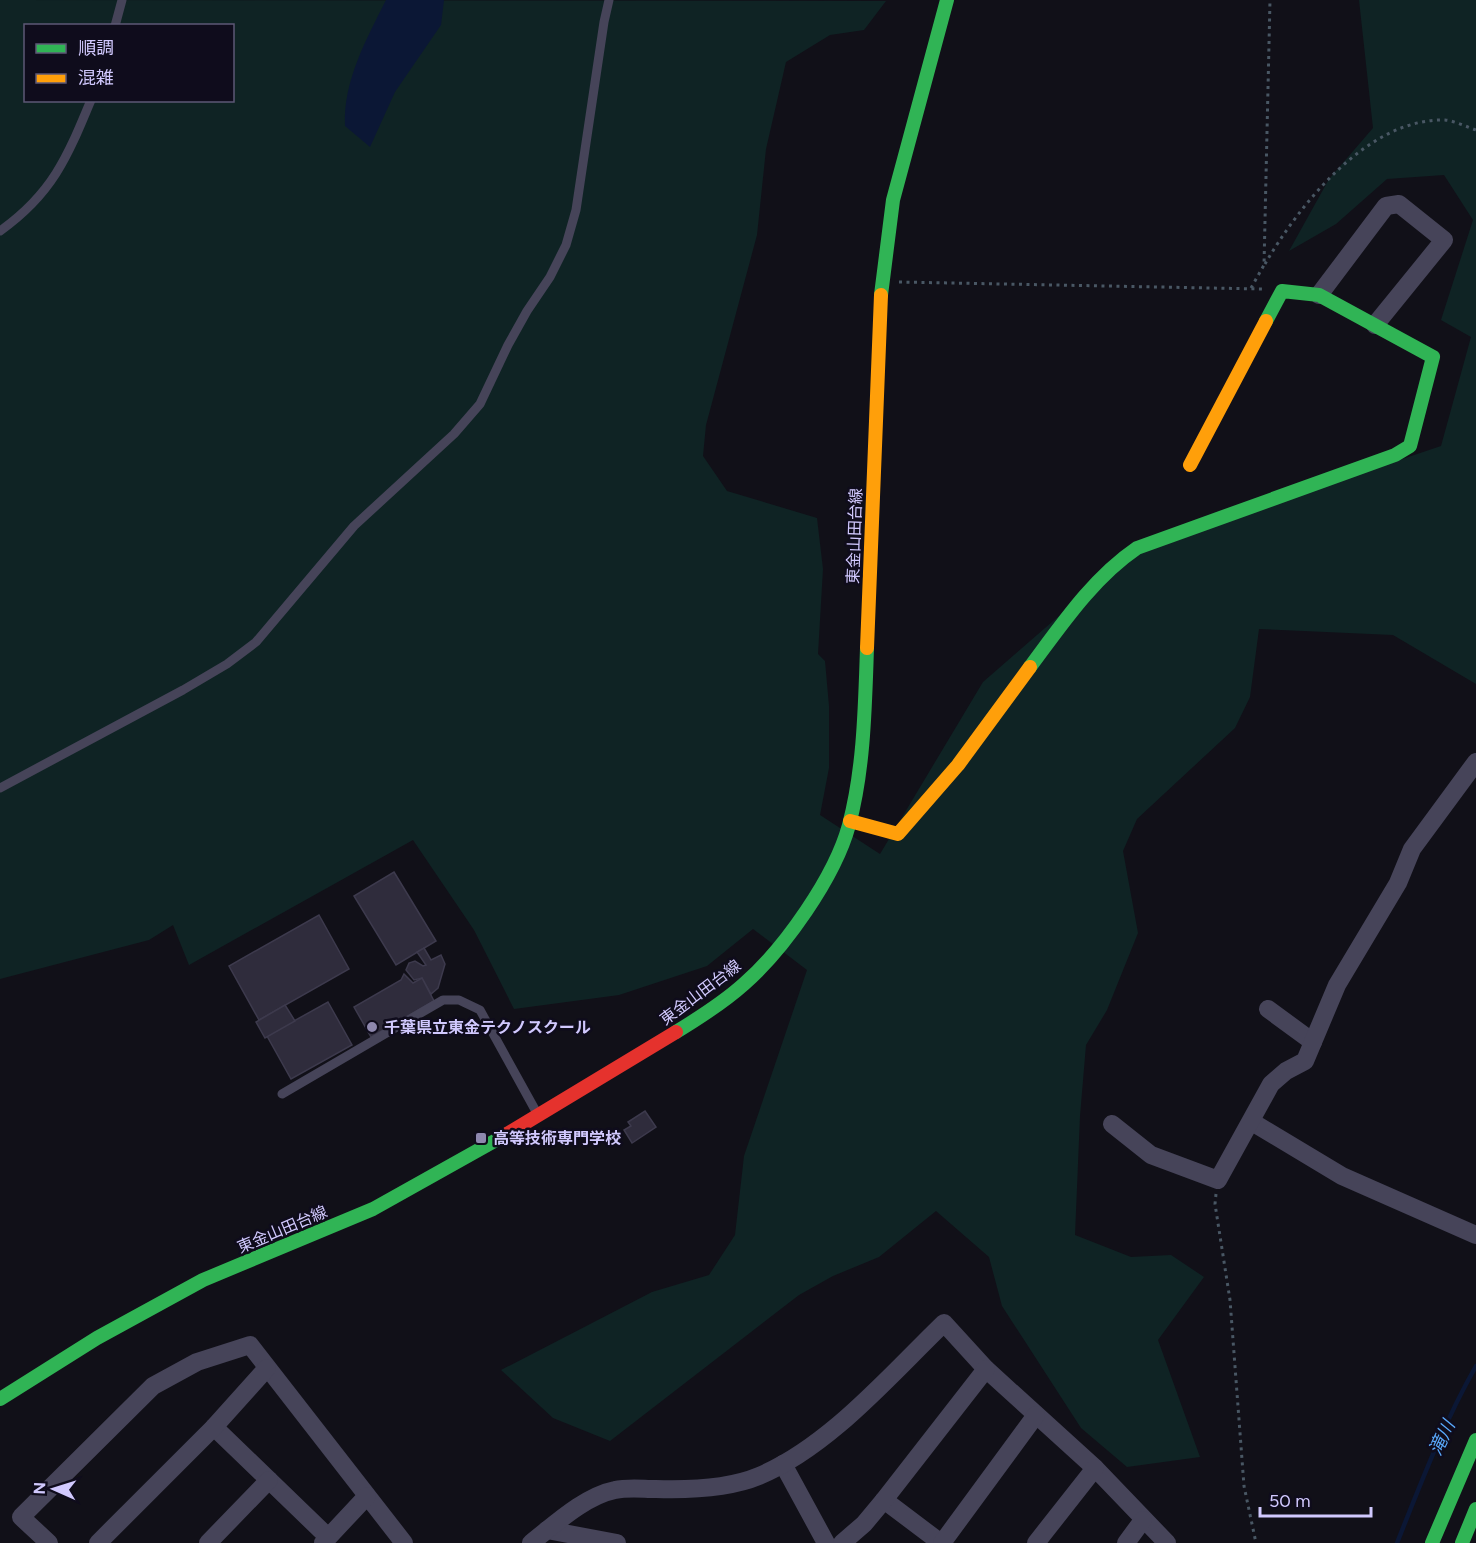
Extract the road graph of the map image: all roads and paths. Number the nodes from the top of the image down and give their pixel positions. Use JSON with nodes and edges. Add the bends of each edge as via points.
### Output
{"nodes":[{"id":1,"x":122,"y":0,"type":"edge"},
{"id":2,"x":609,"y":0,"type":"edge"},
{"id":3,"x":947,"y":0,"type":"edge"},
{"id":4,"x":1270,"y":0,"type":"edge"},
{"id":5,"x":116,"y":24,"type":"edge"},
{"id":6,"x":90,"y":102,"type":"edge"},
{"id":7,"x":1476,"y":130,"type":"edge"},
{"id":8,"x":0,"y":231,"type":"edge"},
{"id":9,"x":1264,"y":265,"type":"junction"},
{"id":10,"x":883,"y":281,"type":"junction"},
{"id":11,"x":1251,"y":288,"type":"junction"},
{"id":12,"x":1282,"y":291,"type":"junction"},
{"id":13,"x":1319,"y":295,"type":"junction"},
{"id":14,"x":1376,"y":325,"type":"junction"},
{"id":15,"x":1190,"y":465,"type":"dead end"},
{"id":16,"x":1476,"y":762,"type":"edge"},
{"id":17,"x":0,"y":788,"type":"edge"},
{"id":18,"x":850,"y":821,"type":"junction"},
{"id":19,"x":1268,"y":1009,"type":"dead end"},
{"id":20,"x":1313,"y":1042,"type":"junction"},
{"id":21,"x":282,"y":1094,"type":"dead end"},
{"id":22,"x":538,"y":1116,"type":"junction"},
{"id":23,"x":1252,"y":1122,"type":"junction"},
{"id":24,"x":1112,"y":1124,"type":"dead end"},
{"id":25,"x":1218,"y":1180,"type":"junction"},
{"id":26,"x":1476,"y":1235,"type":"edge"},
{"id":27,"x":267,"y":1368,"type":"junction"},
{"id":28,"x":986,"y":1370,"type":"junction"},
{"id":29,"x":0,"y":1399,"type":"edge"},
{"id":30,"x":1036,"y":1415,"type":"junction"},
{"id":31,"x":214,"y":1427,"type":"junction"},
{"id":32,"x":1476,"y":1440,"type":"edge"},
{"id":33,"x":783,"y":1464,"type":"junction"},
{"id":34,"x":1095,"y":1468,"type":"junction"},
{"id":35,"x":269,"y":1480,"type":"junction"},
{"id":36,"x":367,"y":1496,"type":"junction"},
{"id":37,"x":884,"y":1500,"type":"junction"},
{"id":38,"x":1476,"y":1509,"type":"edge"},
{"id":39,"x":1143,"y":1520,"type":"junction"},
{"id":40,"x":547,"y":1530,"type":"junction"},
{"id":41,"x":326,"y":1540,"type":"edge"},
{"id":42,"x":48,"y":1543,"type":"edge"},
{"id":43,"x":98,"y":1543,"type":"edge"},
{"id":44,"x":208,"y":1543,"type":"edge"},
{"id":45,"x":404,"y":1543,"type":"edge"},
{"id":46,"x":531,"y":1543,"type":"edge"},
{"id":47,"x":617,"y":1543,"type":"edge"},
{"id":48,"x":826,"y":1543,"type":"edge"},
{"id":49,"x":842,"y":1543,"type":"edge"},
{"id":50,"x":941,"y":1543,"type":"edge"},
{"id":51,"x":1036,"y":1543,"type":"edge"},
{"id":52,"x":1126,"y":1543,"type":"edge"},
{"id":53,"x":1167,"y":1543,"type":"edge"},
{"id":54,"x":1256,"y":1543,"type":"edge"},
{"id":55,"x":1432,"y":1543,"type":"edge"},
{"id":56,"x":1462,"y":1543,"type":"edge"}],
"edges":[{"from":1,"to":5,"type":"lane"},
{"from":2,"to":17,"type":"lane","via":[[576,210],[566,246],[508,345],[480,404],[454,434],[354,526],[256,642],[183,690]]},
{"from":3,"to":10,"type":"main road","name":"東金山田台線","via":[[893,200]]},
{"from":4,"to":9,"type":"path"},
{"from":6,"to":8,"type":"lane","via":[[70,151],[49,187]]},
{"from":7,"to":9,"type":"path","via":[[1446,120],[1408,126],[1370,146],[1332,175],[1303,206]]},
{"from":9,"to":11,"type":"path"},
{"from":10,"to":11,"type":"path"},
{"from":10,"to":18,"type":"main road","name":"東金山田台線","via":[[865,693]]},
{"from":11,"to":12,"type":"path"},
{"from":12,"to":13,"type":"main road"},
{"from":12,"to":15,"type":"main road"},
{"from":13,"to":14,"type":"main road"},
{"from":13,"to":14,"type":"street","via":[[1386,206],[1399,204],[1444,240]]},
{"from":14,"to":18,"type":"main road","via":[[1433,357],[1410,446],[1395,455],[1121,557],[1069,616],[929,803],[898,834]]},
{"from":16,"to":20,"type":"street","via":[[1412,849],[1398,883],[1337,985]]},
{"from":18,"to":22,"type":"main road","name":"東金山田台線","via":[[829,874],[794,928],[744,984],[684,1027]]},
{"from":19,"to":20,"type":"street"},
{"from":20,"to":23,"type":"street","via":[[1305,1061],[1271,1084]]},
{"from":21,"to":22,"type":"lane","via":[[443,1000],[459,1000],[480,1010]]},
{"from":22,"to":29,"type":"main road","name":"東金山田台線","via":[[373,1209],[203,1280],[97,1338]]},
{"from":23,"to":25,"type":"street"},
{"from":23,"to":26,"type":"street","via":[[1342,1176]]},
{"from":24,"to":25,"type":"street","via":[[1151,1155]]},
{"from":25,"to":54,"type":"path","via":[[1215,1204],[1230,1300],[1244,1486]]},
{"from":27,"to":31,"type":"street"},
{"from":27,"to":36,"type":"street"},
{"from":27,"to":42,"type":"street","via":[[250,1345],[197,1362],[153,1386],[21,1517]]},
{"from":28,"to":30,"type":"street"},
{"from":28,"to":33,"type":"street","via":[[944,1323],[819,1443]]},
{"from":28,"to":37,"type":"street"},
{"from":30,"to":34,"type":"street"},
{"from":30,"to":50,"type":"street"},
{"from":31,"to":35,"type":"street"},
{"from":31,"to":43,"type":"street"},
{"from":32,"to":55,"type":"main road"},
{"from":33,"to":40,"type":"street","via":[[758,1477],[730,1484],[688,1490],[616,1489],[597,1495]]},
{"from":33,"to":48,"type":"street"},
{"from":34,"to":39,"type":"street"},
{"from":34,"to":51,"type":"street"},
{"from":35,"to":41,"type":"street"},
{"from":35,"to":44,"type":"street"},
{"from":36,"to":41,"type":"street"},
{"from":36,"to":45,"type":"street"},
{"from":37,"to":49,"type":"street"},
{"from":37,"to":50,"type":"street"},
{"from":38,"to":56,"type":"main road"},
{"from":39,"to":52,"type":"street"},
{"from":39,"to":53,"type":"street"},
{"from":40,"to":46,"type":"street"},
{"from":40,"to":47,"type":"street"}]}
